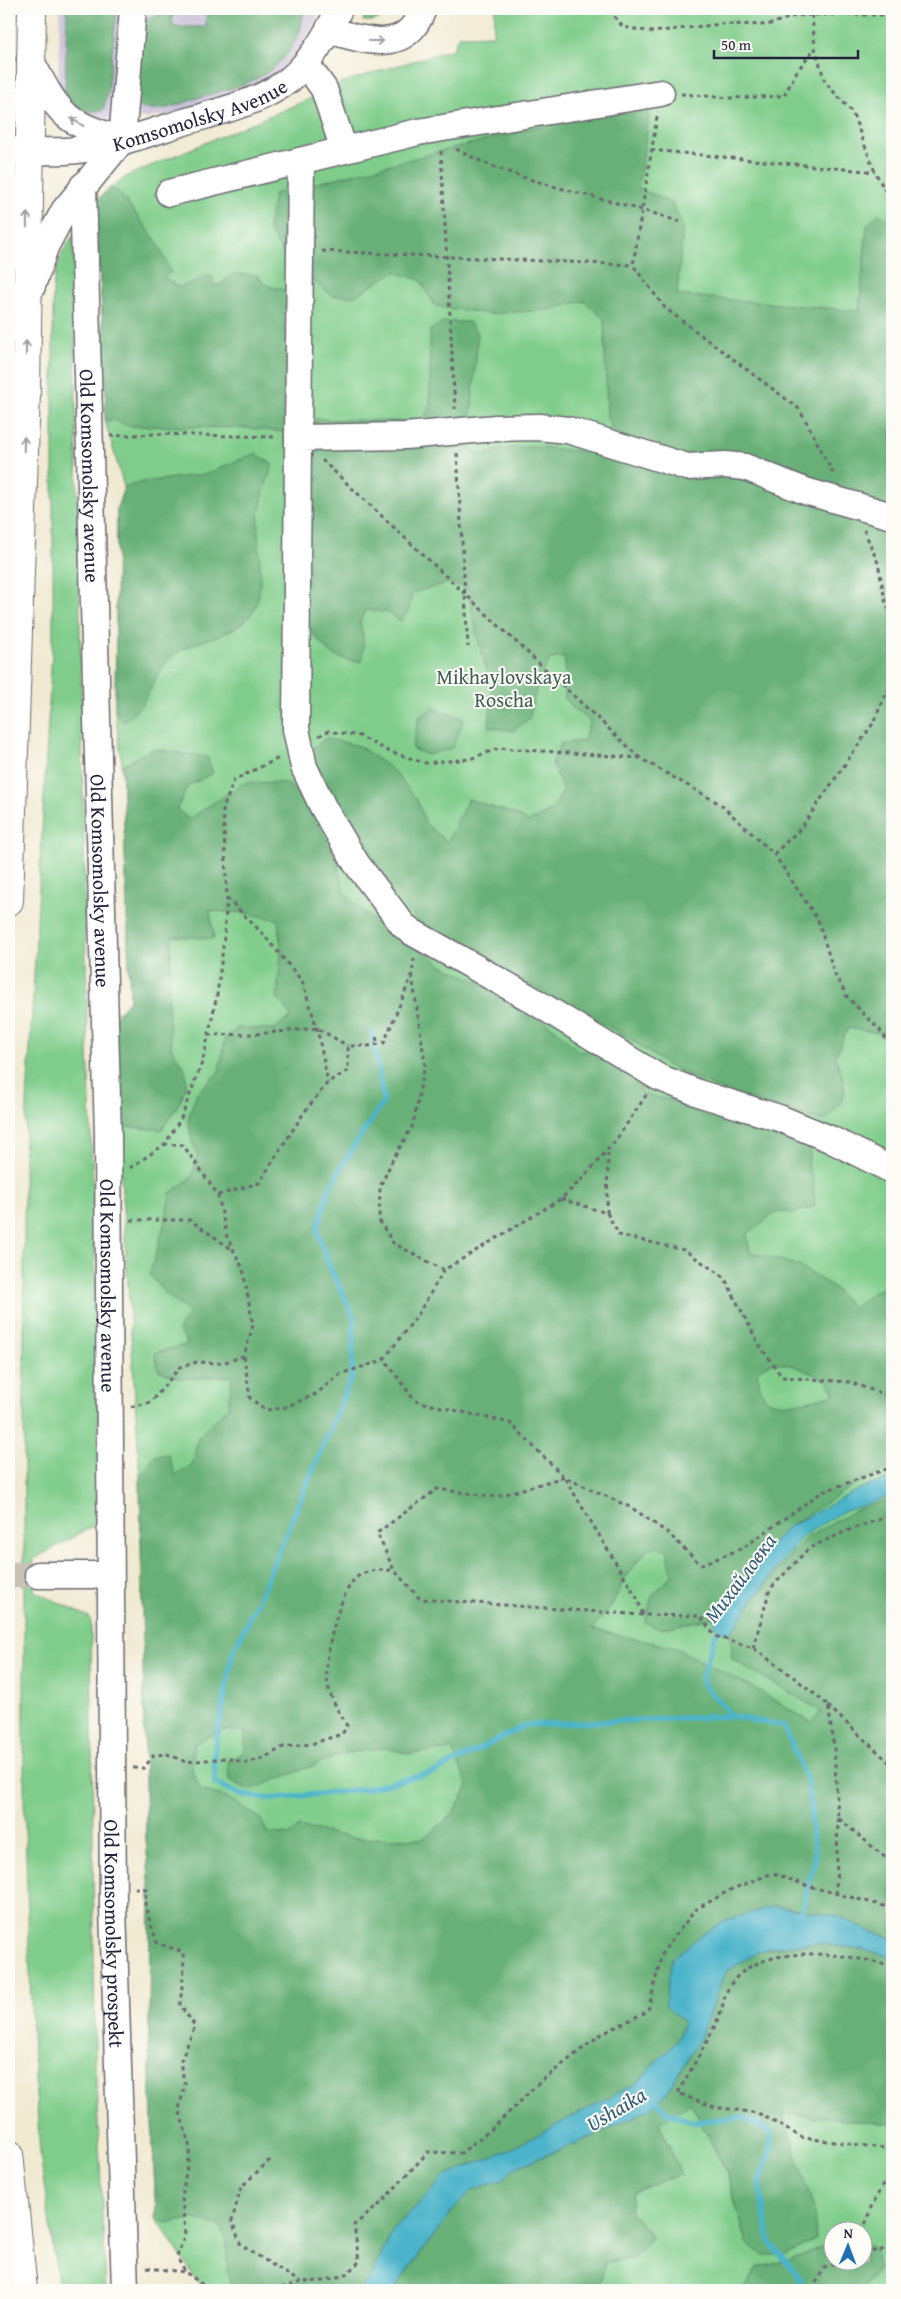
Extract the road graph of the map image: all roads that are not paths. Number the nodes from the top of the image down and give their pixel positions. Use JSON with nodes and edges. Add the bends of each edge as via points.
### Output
{"nodes":[{"id":1,"x":32,"y":9,"type":"edge"},
{"id":2,"x":133,"y":9,"type":"edge"},
{"id":3,"x":423,"y":9,"type":"edge"},
{"id":4,"x":334,"y":20,"type":"edge"},
{"id":5,"x":30,"y":59,"type":"junction"},
{"id":6,"x":306,"y":64,"type":"junction"},
{"id":7,"x":661,"y":93,"type":"road end"},
{"id":8,"x":122,"y":140,"type":"junction"},
{"id":9,"x":344,"y":150,"type":"junction"},
{"id":10,"x":19,"y":151,"type":"edge"},
{"id":11,"x":302,"y":161,"type":"junction"},
{"id":12,"x":83,"y":186,"type":"junction"},
{"id":13,"x":169,"y":193,"type":"dead end"},
{"id":14,"x":26,"y":304,"type":"junction"},
{"id":15,"x":17,"y":391,"type":"edge"},
{"id":16,"x":298,"y":438,"type":"junction"},
{"id":17,"x":892,"y":516,"type":"edge"},
{"id":18,"x":9,"y":901,"type":"edge"},
{"id":19,"x":892,"y":1170,"type":"edge"},
{"id":20,"x":38,"y":1575,"type":"tunnel mouth"},
{"id":21,"x":110,"y":1576,"type":"junction"},
{"id":22,"x":9,"y":2154,"type":"edge"},
{"id":23,"x":23,"y":2290,"type":"edge"},
{"id":24,"x":125,"y":2290,"type":"edge"}],
"edges":[{"from":1,"to":5,"type":"main road","name":"Komsomolsky Avenue"},
{"from":2,"to":8,"type":"street"},
{"from":4,"to":3,"type":"street","one_way":true,"via":[[364,41],[393,40],[406,35]]},
{"from":4,"to":6,"type":"street","name":"Komsomolsky Avenue"},
{"from":8,"to":5,"type":"street","one_way":true,"via":[[88,128],[66,115]]},
{"from":5,"to":10,"type":"main road","name":"Komsomolsky Avenue"},
{"from":6,"to":8,"type":"street","name":"Komsomolsky Avenue","via":[[271,92],[239,105]]},
{"from":6,"to":9,"type":"street","via":[[324,89]]},
{"from":7,"to":9,"type":"street","via":[[418,132]]},
{"from":8,"to":10,"type":"street","via":[[66,151]]},
{"from":8,"to":12,"type":"street","name":"Komsomolsky Avenue"},
{"from":9,"to":11,"type":"street"},
{"from":14,"to":10,"type":"main road","name":"Komsomolsky Avenue","one_way":true},
{"from":11,"to":13,"type":"street"},
{"from":11,"to":16,"type":"street"},
{"from":12,"to":14,"type":"street","name":"Komsomolsky Avenue","via":[[64,211],[45,247]]},
{"from":12,"to":21,"type":"street","name":"Old Komsomolsky avenue","via":[[109,1173]]},
{"from":15,"to":14,"type":"main road","name":"Komsomolsky Avenue","one_way":true},
{"from":18,"to":15,"type":"main road","name":"Komsomolsky Avenue","one_way":true},
{"from":16,"to":17,"type":"street","via":[[405,436],[539,427],[568,430],[687,467],[744,467],[805,490]]},
{"from":16,"to":19,"type":"street","via":[[296,729],[299,749],[323,807],[356,863],[403,926],[658,1076],[701,1094],[779,1118]]},
{"from":20,"to":21,"type":"street"},
{"from":21,"to":24,"type":"street","name":"Old Komsomolsky prospekt","via":[[113,1917]]},
{"from":22,"to":23,"type":"main road"}]}
